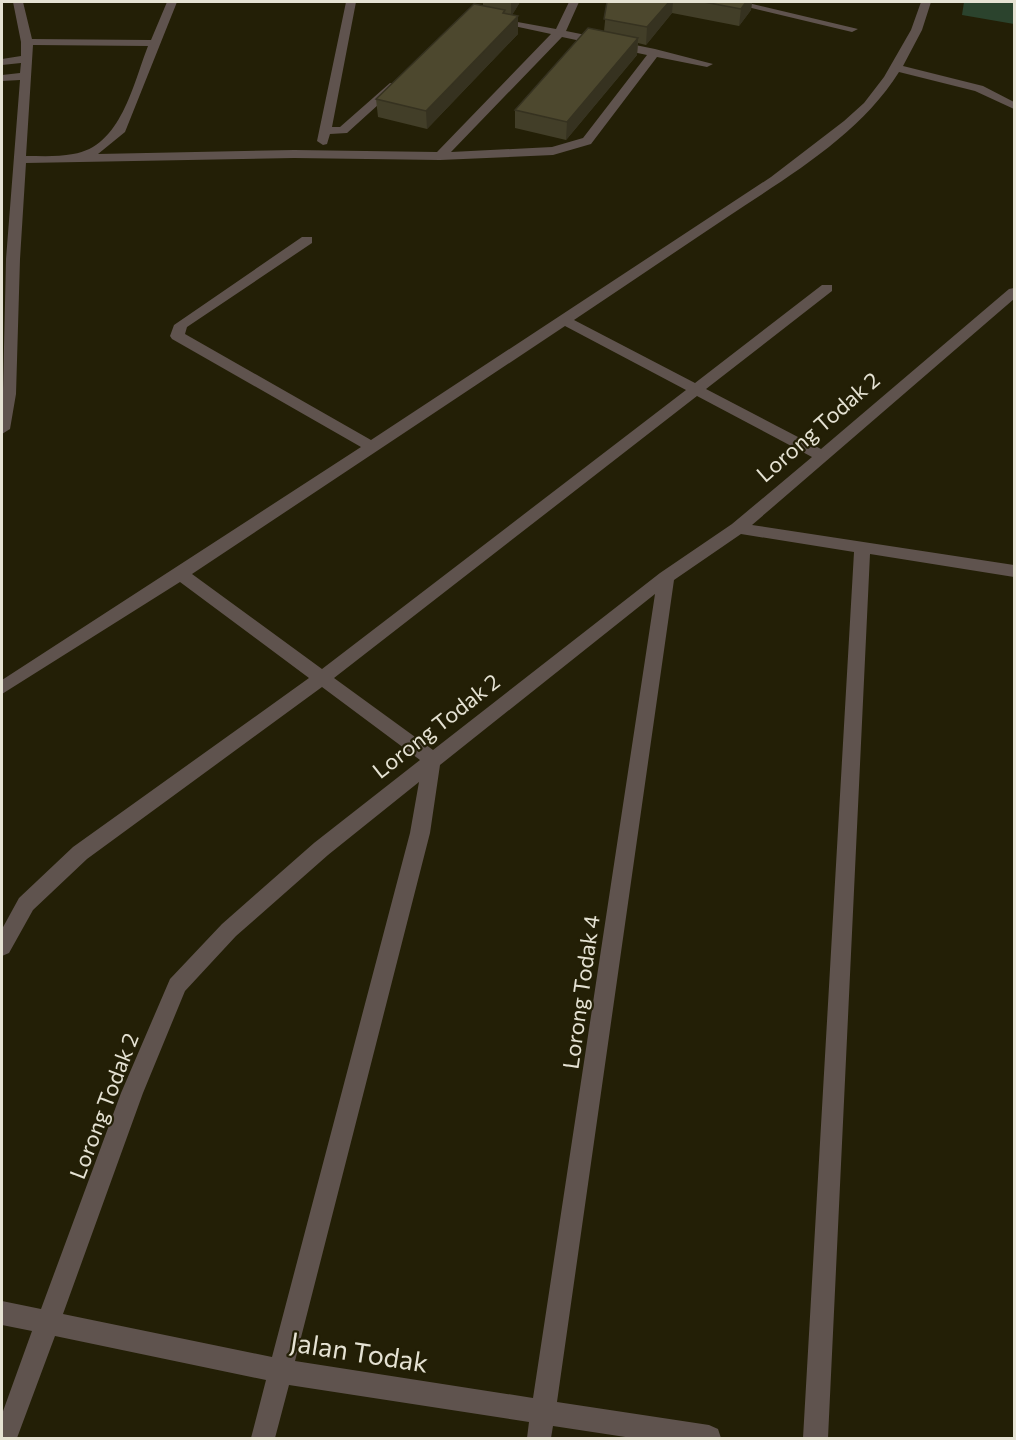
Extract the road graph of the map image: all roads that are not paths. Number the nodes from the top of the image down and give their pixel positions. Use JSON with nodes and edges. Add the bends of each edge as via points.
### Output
{"nodes":[{"id":1,"x":18,"y":2,"type":"edge"},
{"id":2,"x":172,"y":2,"type":"edge"},
{"id":3,"x":351,"y":2,"type":"edge"},
{"id":4,"x":574,"y":2,"type":"edge"},
{"id":5,"x":732,"y":2,"type":"edge"},
{"id":6,"x":926,"y":2,"type":"edge"},
{"id":7,"x":480,"y":16,"type":"edge"},
{"id":8,"x":852,"y":29,"type":"dead end"},
{"id":9,"x":560,"y":32,"type":"junction"},
{"id":10,"x":27,"y":42,"type":"junction"},
{"id":11,"x":156,"y":43,"type":"junction"},
{"id":12,"x":655,"y":52,"type":"junction"},
{"id":13,"x":27,"y":60,"type":"junction"},
{"id":14,"x":2,"y":62,"type":"edge"},
{"id":15,"x":708,"y":64,"type":"dead end"},
{"id":16,"x":896,"y":68,"type":"junction"},
{"id":17,"x":26,"y":76,"type":"junction"},
{"id":18,"x":2,"y":78,"type":"edge"},
{"id":19,"x":402,"y":78,"type":"edge"},
{"id":20,"x":1014,"y":106,"type":"edge"},
{"id":21,"x":326,"y":131,"type":"junction"},
{"id":22,"x":294,"y":154,"type":"junction"},
{"id":23,"x":440,"y":156,"type":"junction"},
{"id":24,"x":75,"y":158,"type":"junction"},
{"id":25,"x":20,"y":160,"type":"junction"},
{"id":26,"x":307,"y":240,"type":"dead end"},
{"id":27,"x":827,"y":288,"type":"dead end"},
{"id":28,"x":1014,"y":292,"type":"edge"},
{"id":29,"x":564,"y":320,"type":"junction"},
{"id":30,"x":698,"y":390,"type":"junction"},
{"id":31,"x":2,"y":429,"type":"edge"},
{"id":32,"x":372,"y":447,"type":"junction"},
{"id":33,"x":821,"y":455,"type":"junction"},
{"id":34,"x":738,"y":528,"type":"junction"},
{"id":35,"x":862,"y":549,"type":"junction"},
{"id":36,"x":1014,"y":571,"type":"edge"},
{"id":37,"x":180,"y":574,"type":"junction"},
{"id":38,"x":666,"y":577,"type":"junction"},
{"id":39,"x":322,"y":678,"type":"junction"},
{"id":40,"x":2,"y":688,"type":"edge"},
{"id":41,"x":432,"y":759,"type":"junction"},
{"id":42,"x":2,"y":947,"type":"edge"},
{"id":43,"x":2,"y":1312,"type":"edge"},
{"id":44,"x":50,"y":1321,"type":"junction"},
{"id":45,"x":281,"y":1371,"type":"junction"},
{"id":46,"x":543,"y":1413,"type":"junction"},
{"id":47,"x":5,"y":1438,"type":"edge"},
{"id":48,"x":263,"y":1438,"type":"edge"},
{"id":49,"x":539,"y":1438,"type":"edge"},
{"id":50,"x":709,"y":1438,"type":"edge"},
{"id":51,"x":816,"y":1438,"type":"edge"}],
"edges":[{"from":1,"to":10,"type":"street"},
{"from":2,"to":11,"type":"street"},
{"from":3,"to":21,"type":"street"},
{"from":4,"to":9,"type":"street"},
{"from":5,"to":8,"type":"street"},
{"from":6,"to":16,"type":"street"},
{"from":7,"to":9,"type":"street"},
{"from":9,"to":12,"type":"street"},
{"from":9,"to":23,"type":"street"},
{"from":10,"to":11,"type":"street"},
{"from":10,"to":13,"type":"street"},
{"from":11,"to":24,"type":"street","via":[[118,132],[93,152]]},
{"from":12,"to":15,"type":"street"},
{"from":12,"to":23,"type":"street","via":[[587,141],[553,151]]},
{"from":13,"to":14,"type":"street"},
{"from":13,"to":17,"type":"street"},
{"from":16,"to":20,"type":"street","via":[[979,88]]},
{"from":16,"to":29,"type":"street","via":[[861,114],[775,180]]},
{"from":17,"to":18,"type":"street"},
{"from":17,"to":25,"type":"street"},
{"from":19,"to":21,"type":"street","via":[[351,125]]},
{"from":21,"to":22,"type":"street","via":[[323,141]]},
{"from":22,"to":23,"type":"street"},
{"from":22,"to":24,"type":"street"},
{"from":24,"to":25,"type":"street"},
{"from":25,"to":31,"type":"street","via":[[9,394]]},
{"from":26,"to":32,"type":"street","via":[[181,325],[177,336]]},
{"from":27,"to":30,"type":"street"},
{"from":28,"to":33,"type":"street","name":"Lorong Todak 2"},
{"from":29,"to":30,"type":"street"},
{"from":29,"to":32,"type":"street"},
{"from":30,"to":33,"type":"street"},
{"from":30,"to":39,"type":"street"},
{"from":32,"to":37,"type":"street"},
{"from":33,"to":34,"type":"street","name":"Lorong Todak 2"},
{"from":34,"to":35,"type":"street"},
{"from":34,"to":38,"type":"street","name":"Lorong Todak 2"},
{"from":35,"to":36,"type":"street"},
{"from":35,"to":51,"type":"street"},
{"from":37,"to":39,"type":"street"},
{"from":37,"to":40,"type":"street"},
{"from":38,"to":41,"type":"street","name":"Lorong Todak 2"},
{"from":38,"to":46,"type":"street","name":"Lorong Todak 4"},
{"from":39,"to":41,"type":"street"},
{"from":39,"to":42,"type":"street","via":[[80,853],[26,904]]},
{"from":41,"to":44,"type":"street","name":"Lorong Todak 2","via":[[237,922],[177,986],[132,1093]]},
{"from":41,"to":45,"type":"street","via":[[420,833]]},
{"from":43,"to":44,"type":"street","name":"Jalan Todak"},
{"from":44,"to":45,"type":"street","name":"Jalan Todak"},
{"from":44,"to":47,"type":"street","name":"Lorong Todak 2"},
{"from":45,"to":46,"type":"street","name":"Jalan Todak"},
{"from":45,"to":48,"type":"street"},
{"from":46,"to":49,"type":"street","name":"Lorong Todak 4"},
{"from":46,"to":50,"type":"street","name":"Jalan Todak"}]}
